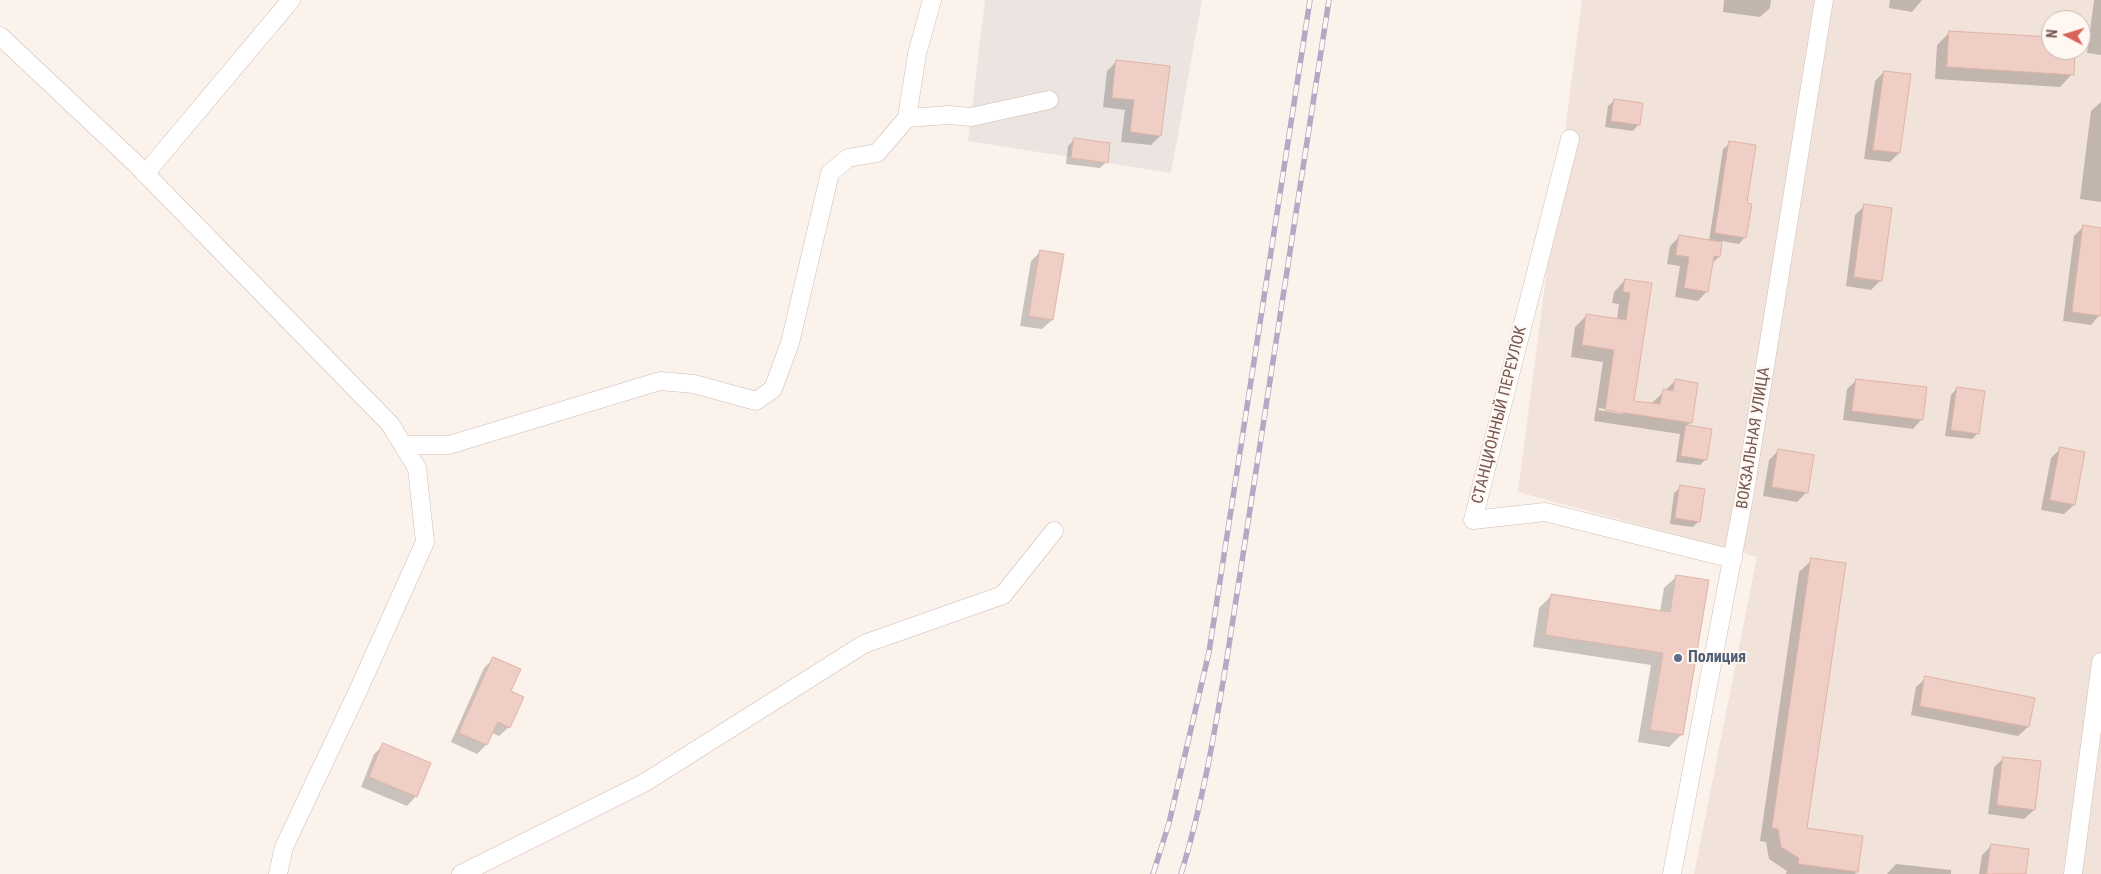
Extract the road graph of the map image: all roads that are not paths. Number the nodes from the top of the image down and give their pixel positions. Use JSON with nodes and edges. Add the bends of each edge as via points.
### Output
{"nodes":[{"id":1,"x":291,"y":0,"type":"edge"},
{"id":2,"x":932,"y":0,"type":"edge"},
{"id":3,"x":1824,"y":0,"type":"edge"},
{"id":4,"x":0,"y":36,"type":"edge"},
{"id":5,"x":1049,"y":100,"type":"dead end"},
{"id":6,"x":906,"y":118,"type":"junction"},
{"id":7,"x":1570,"y":139,"type":"dead end"},
{"id":8,"x":145,"y":174,"type":"junction"},
{"id":9,"x":403,"y":445,"type":"junction"},
{"id":10,"x":1054,"y":531,"type":"dead end"},
{"id":11,"x":1732,"y":559,"type":"junction"},
{"id":12,"x":2101,"y":662,"type":"edge"},
{"id":13,"x":278,"y":874,"type":"edge"},
{"id":14,"x":461,"y":874,"type":"edge"},
{"id":15,"x":1672,"y":874,"type":"edge"},
{"id":16,"x":2073,"y":874,"type":"edge"}],
"edges":[{"from":1,"to":8,"type":"street"},
{"from":2,"to":6,"type":"street"},
{"from":3,"to":11,"type":"street","name":"ВОКЗАЛЬНАЯ УЛИЦА"},
{"from":4,"to":8,"type":"street"},
{"from":5,"to":6,"type":"street","via":[[971,117]]},
{"from":6,"to":9,"type":"street","via":[[876,153],[848,158],[830,173],[790,343],[773,389],[756,401],[694,384],[660,381],[449,445]]},
{"from":7,"to":11,"type":"street","name":"СТАНЦИОННЫЙ ПЕРЕУЛОК","via":[[1473,520],[1545,512]]},
{"from":8,"to":9,"type":"street","via":[[390,424]]},
{"from":9,"to":13,"type":"street","via":[[417,468],[425,542],[284,847]]},
{"from":10,"to":14,"type":"street","via":[[1003,596],[864,644],[644,783]]},
{"from":11,"to":15,"type":"street","name":"ВОКЗАЛЬНАЯ УЛИЦА"},
{"from":12,"to":16,"type":"street"}]}
